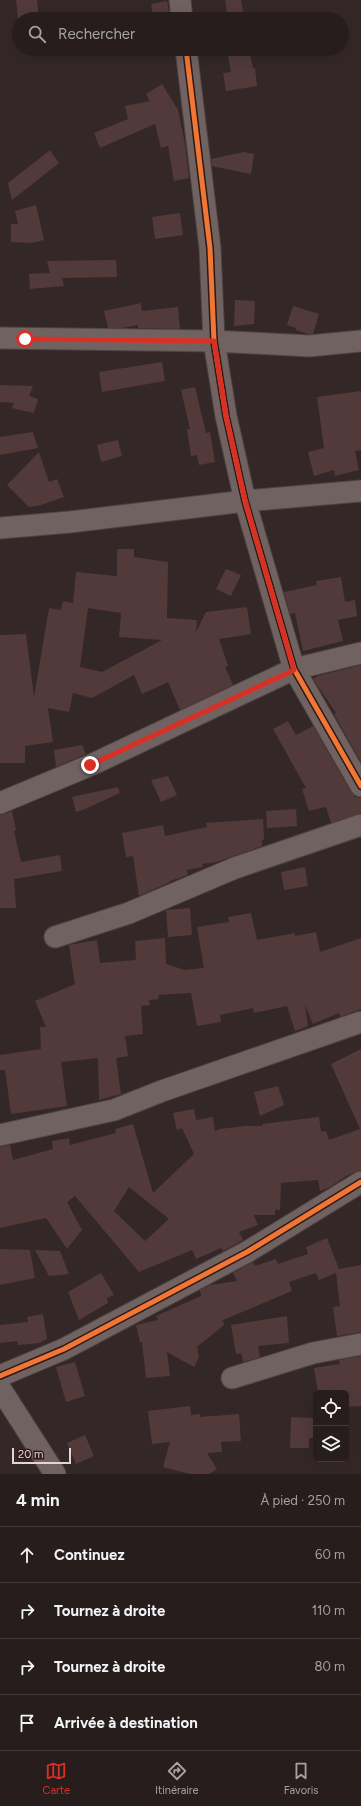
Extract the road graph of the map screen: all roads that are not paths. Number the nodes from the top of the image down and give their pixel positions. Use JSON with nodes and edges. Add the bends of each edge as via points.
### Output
{"nodes":[{"id":1,"x":180,"y":0,"type":"edge"},
{"id":2,"x":181,"y":12,"type":"edge"},
{"id":3,"x":187,"y":56,"type":"edge"},
{"id":4,"x":0,"y":338,"type":"edge"},
{"id":5,"x":214,"y":341,"type":"junction"},
{"id":6,"x":361,"y":341,"type":"edge"},
{"id":7,"x":361,"y":491,"type":"edge"},
{"id":8,"x":245,"y":500,"type":"junction"},
{"id":9,"x":0,"y":528,"type":"edge"},
{"id":10,"x":361,"y":654,"type":"edge"},
{"id":11,"x":294,"y":670,"type":"junction"},
{"id":12,"x":361,"y":786,"type":"edge"},
{"id":13,"x":0,"y":804,"type":"edge"},
{"id":14,"x":361,"y":825,"type":"edge"},
{"id":15,"x":55,"y":937,"type":"dead end"},
{"id":16,"x":361,"y":1022,"type":"edge"},
{"id":17,"x":0,"y":1135,"type":"edge"},
{"id":18,"x":361,"y":1182,"type":"edge"},
{"id":19,"x":361,"y":1344,"type":"edge"},
{"id":20,"x":0,"y":1376,"type":"edge"},
{"id":21,"x":232,"y":1378,"type":"dead end"},
{"id":22,"x":0,"y":1388,"type":"edge"},
{"id":23,"x":55,"y":1474,"type":"edge"}],
"edges":[{"from":1,"to":2,"type":"street"},
{"from":3,"to":5,"type":"street","via":[[210,248]]},
{"from":4,"to":5,"type":"street"},
{"from":5,"to":6,"type":"street","via":[[310,346]]},
{"from":5,"to":8,"type":"street","via":[[226,416]]},
{"from":7,"to":8,"type":"street"},
{"from":8,"to":9,"type":"street"},
{"from":8,"to":11,"type":"street"},
{"from":10,"to":11,"type":"street"},
{"from":11,"to":12,"type":"street"},
{"from":11,"to":13,"type":"street","via":[[84,768]]},
{"from":14,"to":15,"type":"street","via":[[235,868],[129,913]]},
{"from":16,"to":17,"type":"street","via":[[114,1110]]},
{"from":18,"to":20,"type":"street","via":[[247,1252],[64,1348]]},
{"from":19,"to":21,"type":"street","via":[[313,1353]]},
{"from":22,"to":23,"type":"street"}]}
